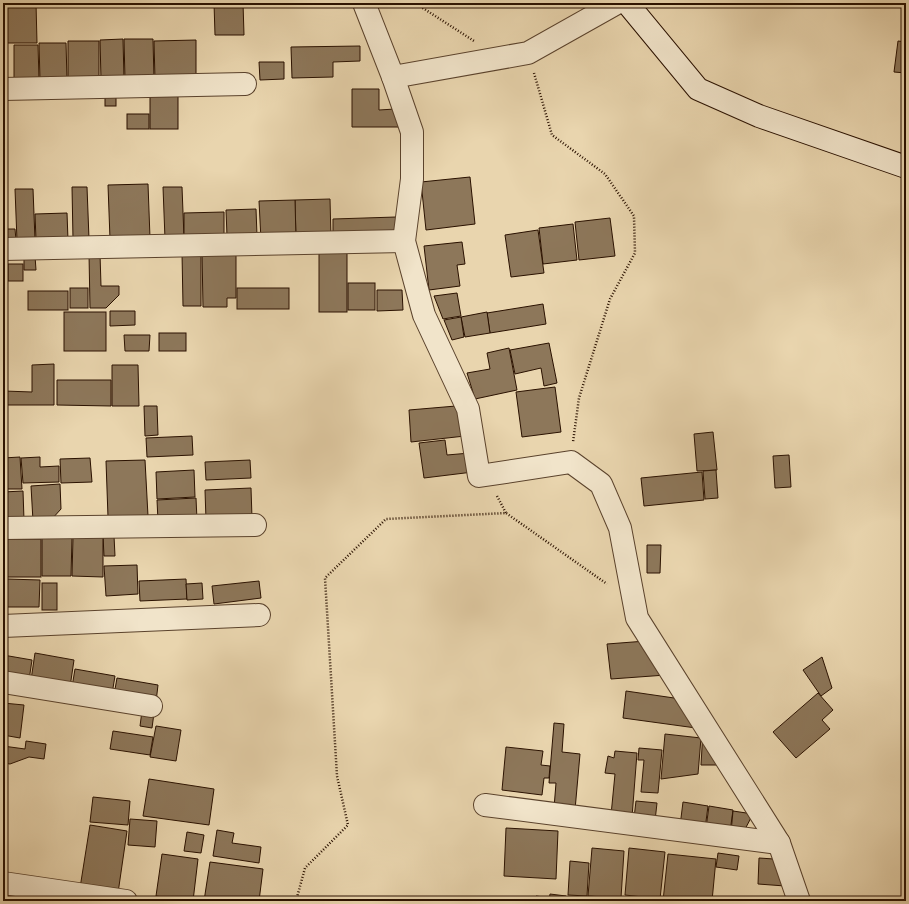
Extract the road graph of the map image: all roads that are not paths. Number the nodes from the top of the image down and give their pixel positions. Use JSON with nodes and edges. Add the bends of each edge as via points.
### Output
{"nodes":[{"id":1,"x":364,"y":3,"type":"edge"},
{"id":2,"x":618,"y":3,"type":"edge"},
{"id":3,"x":627,"y":3,"type":"edge"},
{"id":4,"x":393,"y":77,"type":"junction"},
{"id":5,"x":245,"y":84,"type":"dead end"},
{"id":6,"x":3,"y":89,"type":"edge"},
{"id":7,"x":906,"y":167,"type":"edge"},
{"id":8,"x":404,"y":241,"type":"junction"},
{"id":9,"x":3,"y":249,"type":"edge"},
{"id":10,"x":255,"y":525,"type":"dead end"},
{"id":11,"x":3,"y":528,"type":"edge"},
{"id":12,"x":258,"y":615,"type":"dead end"},
{"id":13,"x":3,"y":626,"type":"edge"},
{"id":14,"x":3,"y":682,"type":"edge"},
{"id":15,"x":151,"y":706,"type":"dead end"},
{"id":16,"x":485,"y":805,"type":"dead end"},
{"id":17,"x":780,"y":843,"type":"junction"},
{"id":18,"x":3,"y":883,"type":"edge"},
{"id":19,"x":126,"y":901,"type":"edge"},
{"id":20,"x":799,"y":901,"type":"edge"}],
"edges":[{"from":1,"to":4,"type":"street"},
{"from":2,"to":4,"type":"street","via":[[528,54]]},
{"from":3,"to":7,"type":"street","via":[[698,89],[760,116]]},
{"from":4,"to":8,"type":"street","via":[[412,132],[412,179]]},
{"from":5,"to":6,"type":"street"},
{"from":8,"to":9,"type":"street"},
{"from":8,"to":17,"type":"street","via":[[424,315],[468,409],[479,476],[571,462],[601,484],[620,528],[637,618]]},
{"from":10,"to":11,"type":"street"},
{"from":12,"to":13,"type":"street"},
{"from":14,"to":15,"type":"street"},
{"from":16,"to":17,"type":"street"},
{"from":17,"to":20,"type":"street"},
{"from":18,"to":19,"type":"street"}]}
